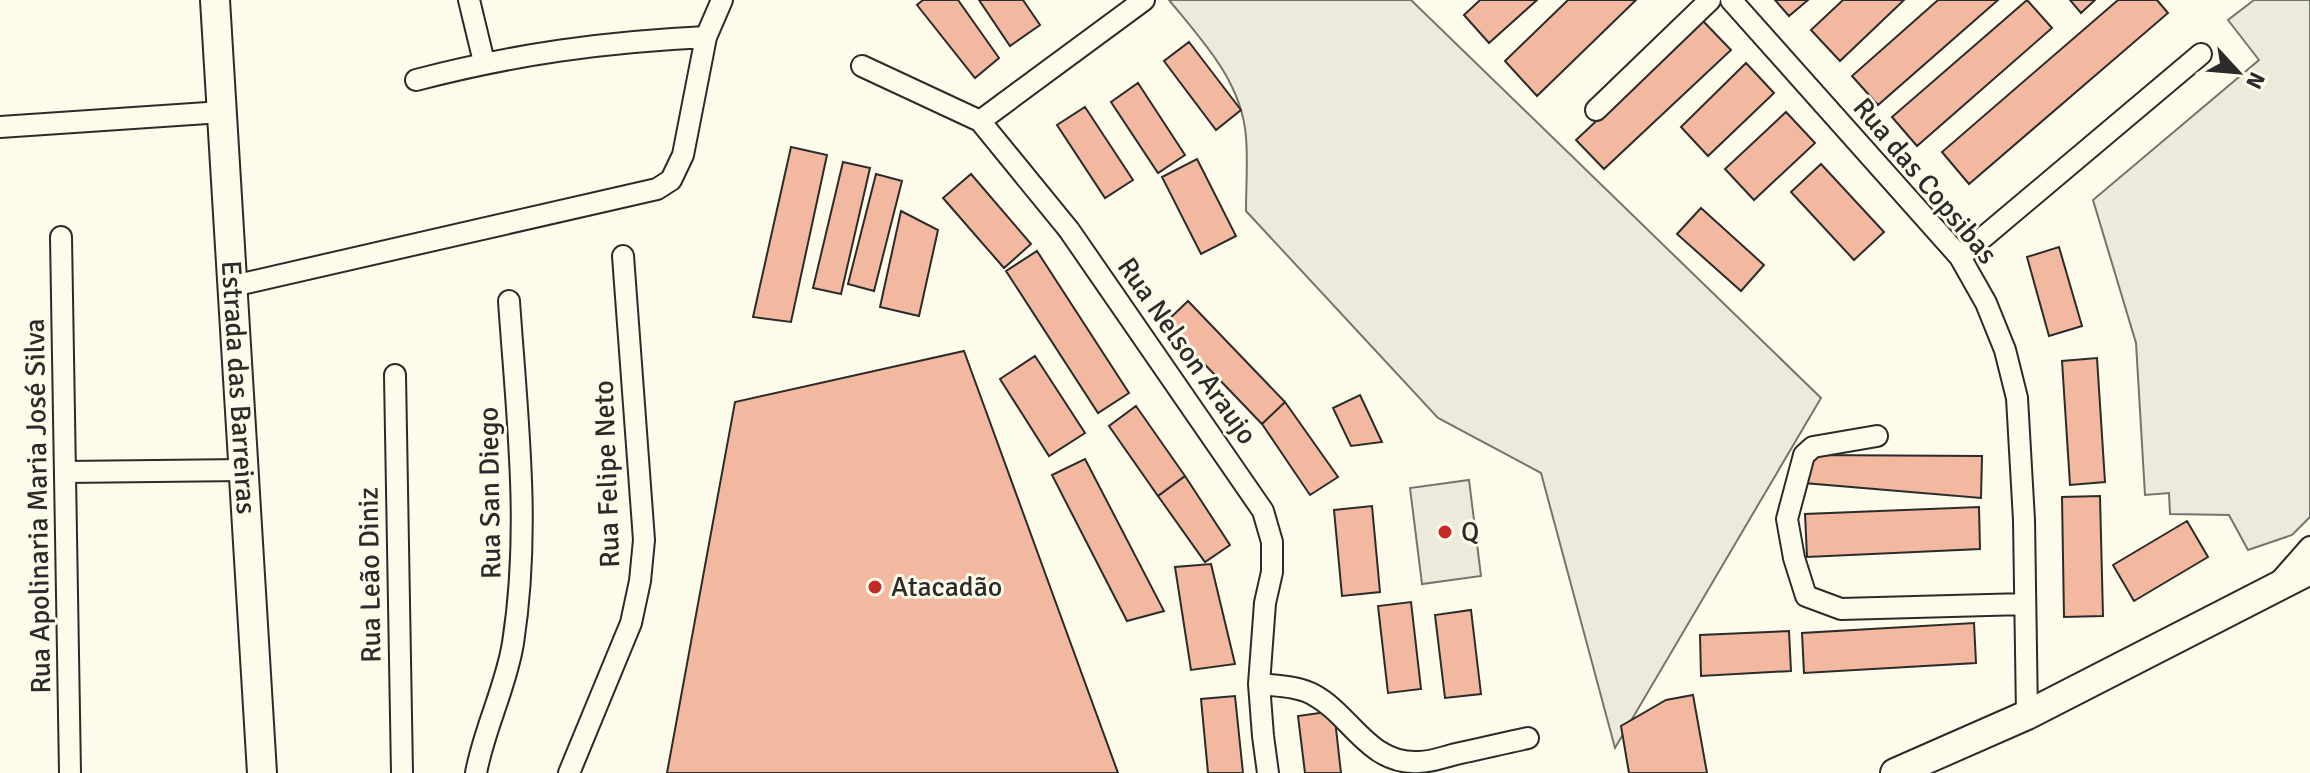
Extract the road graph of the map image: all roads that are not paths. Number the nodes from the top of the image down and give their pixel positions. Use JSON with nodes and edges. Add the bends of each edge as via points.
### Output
{"nodes":[{"id":1,"x":215,"y":0,"type":"edge"},
{"id":2,"x":469,"y":0,"type":"edge"},
{"id":3,"x":722,"y":0,"type":"edge"},
{"id":4,"x":1144,"y":0,"type":"edge"},
{"id":5,"x":1710,"y":0,"type":"edge"},
{"id":6,"x":1737,"y":2,"type":"edge"},
{"id":7,"x":706,"y":37,"type":"junction"},
{"id":8,"x":2201,"y":54,"type":"dead end"},
{"id":9,"x":484,"y":62,"type":"junction"},
{"id":10,"x":862,"y":66,"type":"dead end"},
{"id":11,"x":416,"y":80,"type":"dead end"},
{"id":12,"x":1596,"y":110,"type":"dead end"},
{"id":13,"x":222,"y":112,"type":"junction"},
{"id":14,"x":980,"y":121,"type":"junction"},
{"id":15,"x":0,"y":127,"type":"edge"},
{"id":16,"x":61,"y":237,"type":"dead end"},
{"id":17,"x":623,"y":256,"type":"dead end"},
{"id":18,"x":1960,"y":257,"type":"junction"},
{"id":19,"x":233,"y":286,"type":"junction"},
{"id":20,"x":509,"y":301,"type":"dead end"},
{"id":21,"x":395,"y":375,"type":"dead end"},
{"id":22,"x":1877,"y":436,"type":"dead end"},
{"id":23,"x":244,"y":470,"type":"junction"},
{"id":24,"x":66,"y":472,"type":"junction"},
{"id":25,"x":2310,"y":547,"type":"edge"},
{"id":26,"x":2310,"y":570,"type":"edge"},
{"id":27,"x":2273,"y":590,"type":"junction"},
{"id":28,"x":2025,"y":604,"type":"junction"},
{"id":29,"x":1259,"y":684,"type":"junction"},
{"id":30,"x":2027,"y":715,"type":"junction"},
{"id":31,"x":1528,"y":738,"type":"dead end"},
{"id":32,"x":70,"y":773,"type":"edge"},
{"id":33,"x":262,"y":773,"type":"edge"},
{"id":34,"x":402,"y":773,"type":"edge"},
{"id":35,"x":476,"y":773,"type":"edge"},
{"id":36,"x":569,"y":773,"type":"edge"},
{"id":37,"x":1268,"y":773,"type":"edge"},
{"id":38,"x":1895,"y":773,"type":"edge"}],
"edges":[{"from":1,"to":13,"type":"main road","name":"Estrada das Barreiras"},
{"from":2,"to":9,"type":"street"},
{"from":3,"to":7,"type":"street"},
{"from":4,"to":14,"type":"street"},
{"from":5,"to":12,"type":"street"},
{"from":6,"to":18,"type":"street","name":"Rua das Copsibas"},
{"from":7,"to":9,"type":"street","via":[[621,41]]},
{"from":7,"to":19,"type":"street","via":[[683,155],[671,180],[657,189]]},
{"from":8,"to":18,"type":"street"},
{"from":9,"to":11,"type":"street"},
{"from":10,"to":14,"type":"street","name":"Rua Nelson Araujo"},
{"from":13,"to":15,"type":"street"},
{"from":13,"to":19,"type":"main road","name":"Estrada das Barreiras"},
{"from":14,"to":29,"type":"street","name":"Rua Nelson Araujo","via":[[1069,230],[1263,511],[1272,558]]},
{"from":16,"to":24,"type":"street","name":"Rua Apolinaria Maria José Silva"},
{"from":17,"to":36,"type":"street","name":"Rua Felipe Neto","via":[[644,540],[640,581],[631,623]]},
{"from":18,"to":28,"type":"street","name":"Rua das Copsibas","via":[[1996,326],[2017,398]]},
{"from":19,"to":23,"type":"main road","name":"Estrada das Barreiras"},
{"from":20,"to":35,"type":"street","name":"Rua San Diego","via":[[524,508],[522,577],[512,648]]},
{"from":21,"to":34,"type":"street","name":"Rua Leão Diniz"},
{"from":22,"to":28,"type":"street","via":[[1813,447],[1804,455],[1787,519],[1806,596],[1841,609]]},
{"from":23,"to":24,"type":"street"},
{"from":23,"to":33,"type":"main road","name":"Estrada das Barreiras"},
{"from":24,"to":32,"type":"street","name":"Rua Apolinaria Maria José Silva"},
{"from":25,"to":27,"type":"street"},
{"from":26,"to":27,"type":"main road"},
{"from":27,"to":30,"type":"main road"},
{"from":28,"to":30,"type":"street","name":"Rua das Copsibas"},
{"from":29,"to":31,"type":"street","via":[[1311,693],[1364,742],[1400,760],[1419,762]]},
{"from":29,"to":37,"type":"street","name":"Rua Nelson Araujo"},
{"from":30,"to":38,"type":"main road"}]}
